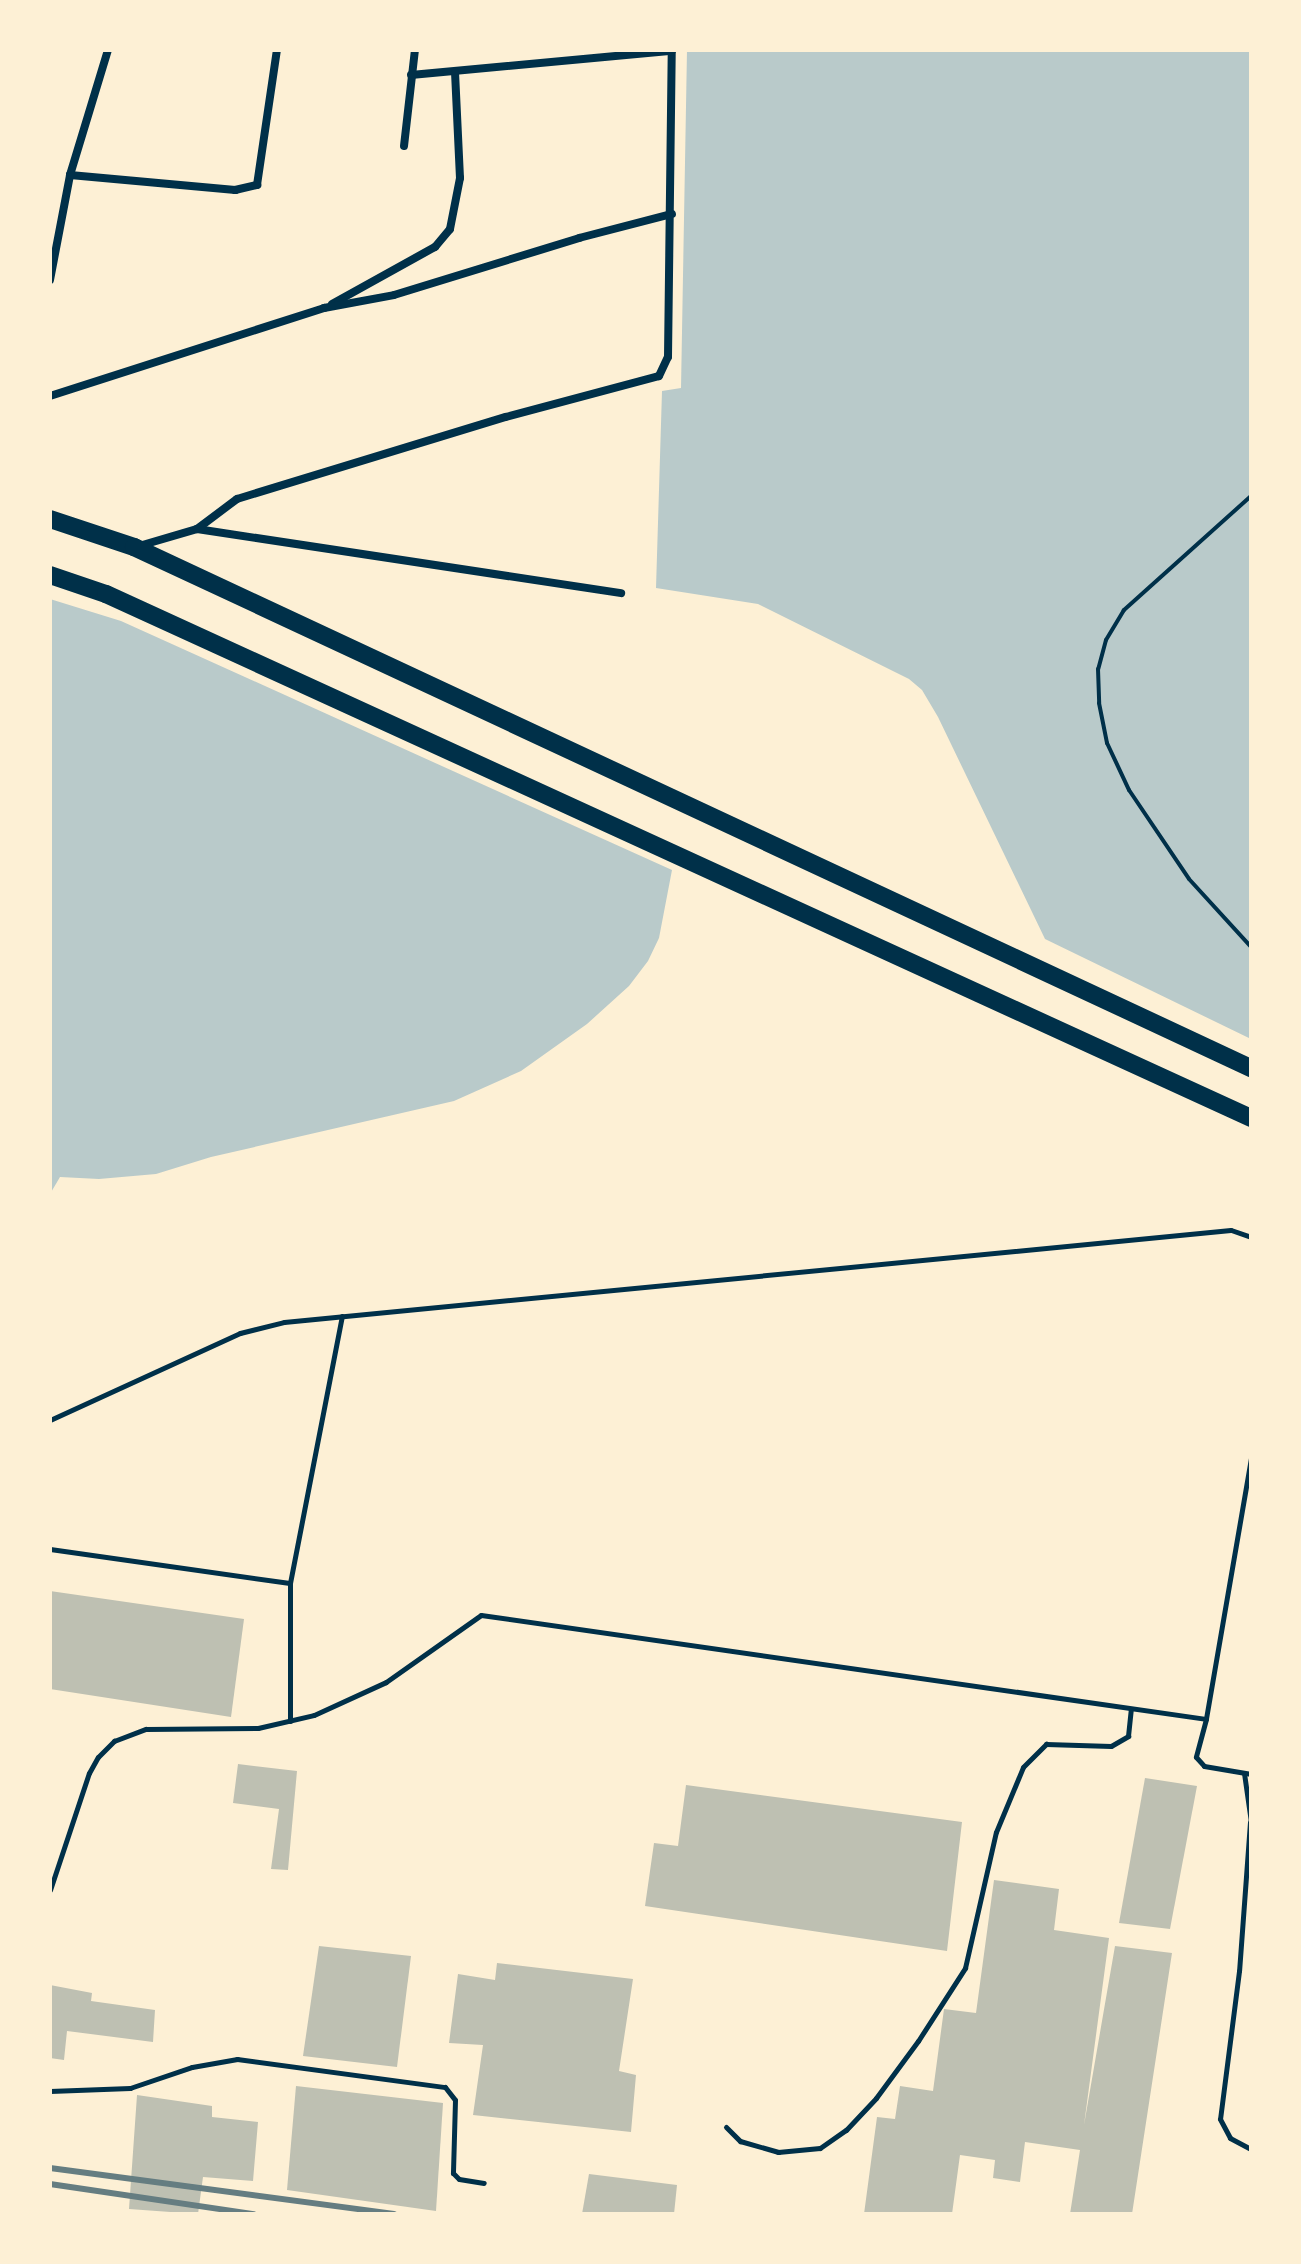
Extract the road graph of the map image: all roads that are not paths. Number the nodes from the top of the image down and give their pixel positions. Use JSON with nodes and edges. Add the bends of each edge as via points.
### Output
{"nodes":[{"id":1,"x":108,"y":50,"type":"edge"},
{"id":2,"x":277,"y":50,"type":"edge"},
{"id":3,"x":415,"y":50,"type":"edge"},
{"id":4,"x":672,"y":51,"type":"edge"},
{"id":5,"x":455,"y":72,"type":"junction"},
{"id":6,"x":411,"y":75,"type":"junction"},
{"id":7,"x":404,"y":146,"type":"dead end"},
{"id":8,"x":70,"y":175,"type":"junction"},
{"id":9,"x":672,"y":214,"type":"junction"},
{"id":10,"x":50,"y":280,"type":"edge"},
{"id":11,"x":324,"y":308,"type":"junction"},
{"id":12,"x":50,"y":396,"type":"edge"},
{"id":13,"x":50,"y":519,"type":"edge"},
{"id":14,"x":197,"y":529,"type":"junction"},
{"id":15,"x":134,"y":547,"type":"junction"},
{"id":16,"x":50,"y":575,"type":"edge"},
{"id":17,"x":621,"y":593,"type":"dead end"},
{"id":18,"x":1251,"y":1068,"type":"edge"},
{"id":19,"x":1251,"y":1118,"type":"edge"},
{"id":20,"x":1251,"y":1237,"type":"edge"},
{"id":21,"x":342,"y":1316,"type":"junction"},
{"id":22,"x":50,"y":1420,"type":"edge"},
{"id":23,"x":1251,"y":1458,"type":"edge"},
{"id":24,"x":50,"y":1549,"type":"edge"},
{"id":25,"x":290,"y":1583,"type":"junction"},
{"id":26,"x":1131,"y":1709,"type":"junction"},
{"id":27,"x":1206,"y":1719,"type":"junction"},
{"id":28,"x":290,"y":1721,"type":"junction"},
{"id":29,"x":1247,"y":1773,"type":"edge"},
{"id":30,"x":1251,"y":1822,"type":"edge"},
{"id":31,"x":50,"y":1890,"type":"edge"},
{"id":32,"x":50,"y":2091,"type":"edge"},
{"id":33,"x":726,"y":2127,"type":"dead end"},
{"id":34,"x":1251,"y":2149,"type":"edge"},
{"id":35,"x":484,"y":2183,"type":"dead end"}],
"edges":[{"from":1,"to":8,"type":"street"},
{"from":2,"to":8,"type":"street","via":[[257,185],[235,190]]},
{"from":3,"to":6,"type":"street"},
{"from":4,"to":5,"type":"street"},
{"from":4,"to":9,"type":"street"},
{"from":5,"to":6,"type":"street"},
{"from":5,"to":11,"type":"street","via":[[460,178],[450,229],[435,247]]},
{"from":6,"to":7,"type":"street"},
{"from":8,"to":10,"type":"street"},
{"from":9,"to":11,"type":"street","via":[[394,295]]},
{"from":9,"to":14,"type":"street","via":[[668,357],[659,376],[237,499]]},
{"from":11,"to":12,"type":"street"},
{"from":13,"to":15,"type":"main road"},
{"from":14,"to":15,"type":"street"},
{"from":14,"to":17,"type":"street"},
{"from":15,"to":18,"type":"main road"},
{"from":16,"to":19,"type":"main road","via":[[106,594]]},
{"from":20,"to":21,"type":"lane","via":[[1231,1230]]},
{"from":21,"to":22,"type":"lane","via":[[240,1333]]},
{"from":21,"to":25,"type":"lane"},
{"from":23,"to":27,"type":"lane"},
{"from":24,"to":25,"type":"lane"},
{"from":25,"to":28,"type":"lane"},
{"from":26,"to":27,"type":"lane"},
{"from":26,"to":28,"type":"lane","via":[[481,1615],[386,1682]]},
{"from":26,"to":33,"type":"lane","via":[[1128,1736],[1111,1746],[1046,1744],[1023,1767],[996,1832],[965,1968],[918,2041],[846,2130],[820,2148],[778,2152],[740,2141]]},
{"from":27,"to":29,"type":"lane","via":[[1197,1760],[1204,1766]]},
{"from":28,"to":31,"type":"lane","via":[[230,1729],[146,1729],[114,1741],[89,1773]]},
{"from":29,"to":30,"type":"lane"},
{"from":30,"to":34,"type":"lane","via":[[1220,2119],[1230,2138]]},
{"from":32,"to":35,"type":"lane","via":[[130,2088],[192,2067],[237,2059],[445,2087],[455,2100],[453,2173]]}]}
